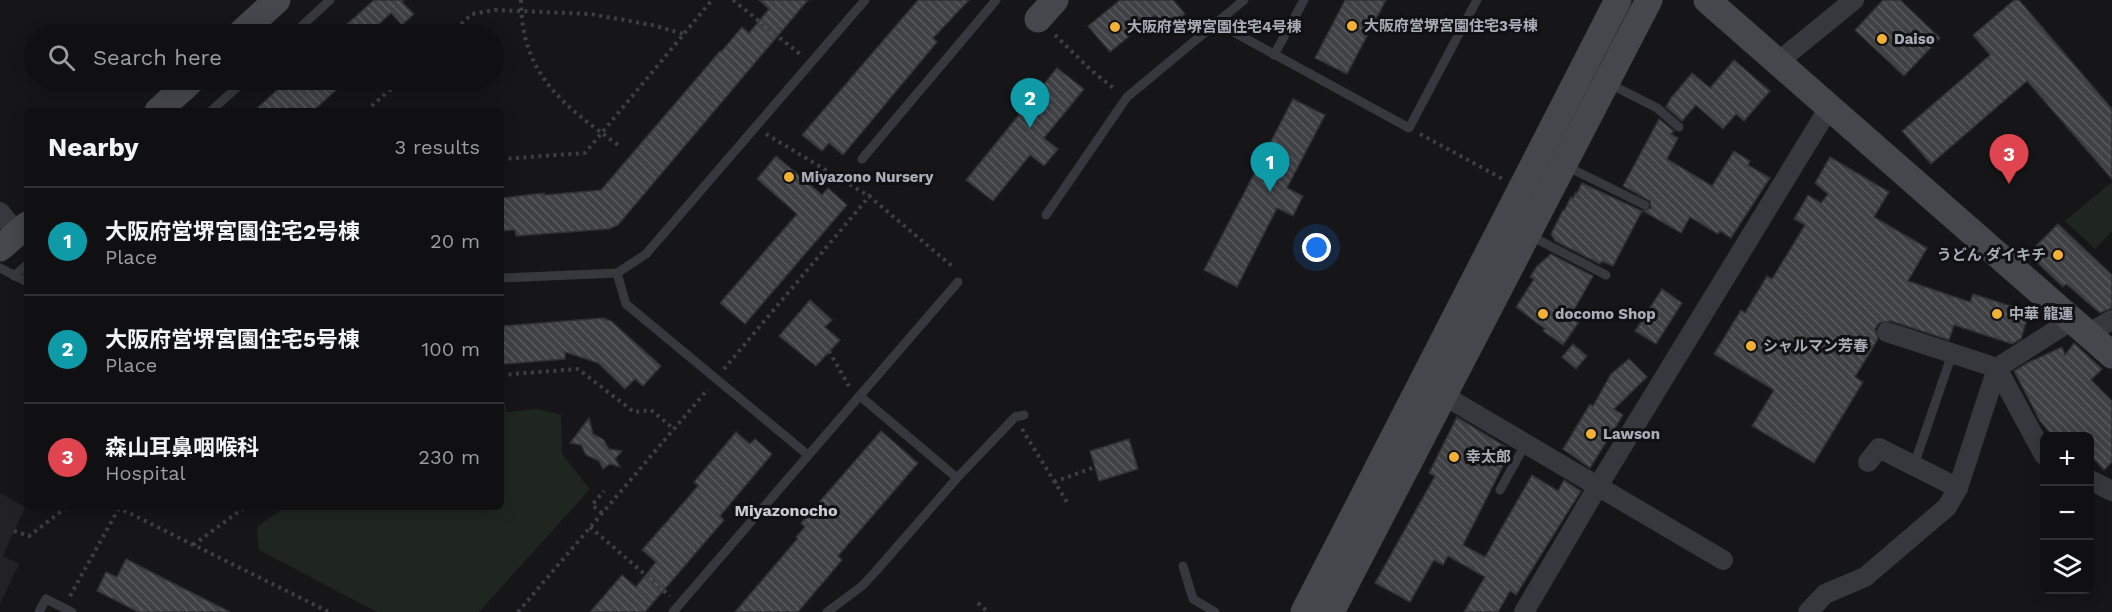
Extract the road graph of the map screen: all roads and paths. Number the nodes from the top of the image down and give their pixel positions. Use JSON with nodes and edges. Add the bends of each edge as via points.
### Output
{"nodes":[{"id":1,"x":277,"y":0,"type":"edge"},
{"id":2,"x":330,"y":0,"type":"edge"},
{"id":3,"x":521,"y":0,"type":"edge"},
{"id":4,"x":712,"y":0,"type":"edge"},
{"id":5,"x":733,"y":0,"type":"edge"},
{"id":6,"x":865,"y":0,"type":"edge"},
{"id":7,"x":996,"y":0,"type":"edge"},
{"id":8,"x":1244,"y":0,"type":"edge"},
{"id":9,"x":1304,"y":0,"type":"edge"},
{"id":10,"x":1477,"y":0,"type":"edge"},
{"id":11,"x":1618,"y":0,"type":"edge"},
{"id":12,"x":1649,"y":0,"type":"edge"},
{"id":13,"x":1707,"y":0,"type":"edge"},
{"id":14,"x":1854,"y":0,"type":"edge"},
{"id":15,"x":521,"y":11,"type":"junction"},
{"id":16,"x":1047,"y":16,"type":"edge"},
{"id":17,"x":1216,"y":23,"type":"junction"},
{"id":18,"x":251,"y":24,"type":"edge"},
{"id":19,"x":304,"y":24,"type":"edge"},
{"id":20,"x":461,"y":24,"type":"edge"},
{"id":21,"x":684,"y":34,"type":"junction"},
{"id":22,"x":1274,"y":54,"type":"junction"},
{"id":23,"x":1779,"y":61,"type":"junction"},
{"id":24,"x":811,"y":63,"type":"junction"},
{"id":25,"x":1606,"y":82,"type":"junction"},
{"id":26,"x":181,"y":90,"type":"edge"},
{"id":27,"x":234,"y":90,"type":"edge"},
{"id":28,"x":390,"y":90,"type":"edge"},
{"id":29,"x":1127,"y":97,"type":"junction"},
{"id":30,"x":1830,"y":106,"type":"junction"},
{"id":31,"x":161,"y":108,"type":"edge"},
{"id":32,"x":214,"y":108,"type":"edge"},
{"id":33,"x":369,"y":108,"type":"edge"},
{"id":34,"x":1679,"y":127,"type":"dead end"},
{"id":35,"x":755,"y":128,"type":"junction"},
{"id":36,"x":1409,"y":128,"type":"junction"},
{"id":37,"x":602,"y":133,"type":"junction"},
{"id":38,"x":621,"y":147,"type":"dead end"},
{"id":39,"x":504,"y":159,"type":"edge"},
{"id":40,"x":862,"y":159,"type":"dead end"},
{"id":41,"x":1564,"y":165,"type":"junction"},
{"id":42,"x":1521,"y":189,"type":"junction"},
{"id":43,"x":871,"y":195,"type":"junction"},
{"id":44,"x":1645,"y":205,"type":"dead end"},
{"id":45,"x":0,"y":212,"type":"edge"},
{"id":46,"x":1046,"y":215,"type":"dead end"},
{"id":47,"x":1527,"y":234,"type":"junction"},
{"id":48,"x":15,"y":235,"type":"edge"},
{"id":49,"x":953,"y":267,"type":"dead end"},
{"id":50,"x":0,"y":268,"type":"edge"},
{"id":51,"x":24,"y":268,"type":"edge"},
{"id":52,"x":617,"y":273,"type":"junction"},
{"id":53,"x":1606,"y":275,"type":"dead end"},
{"id":54,"x":14,"y":276,"type":"junction"},
{"id":55,"x":504,"y":278,"type":"edge"},
{"id":56,"x":24,"y":281,"type":"edge"},
{"id":57,"x":958,"y":282,"type":"dead end"},
{"id":58,"x":2112,"y":320,"type":"edge"},
{"id":59,"x":2079,"y":327,"type":"junction"},
{"id":60,"x":1887,"y":332,"type":"dead end"},
{"id":61,"x":829,"y":351,"type":"dead end"},
{"id":62,"x":1952,"y":354,"type":"junction"},
{"id":63,"x":2112,"y":355,"type":"edge"},
{"id":64,"x":1997,"y":368,"type":"junction"},
{"id":65,"x":504,"y":375,"type":"edge"},
{"id":66,"x":716,"y":379,"type":"junction"},
{"id":67,"x":1443,"y":395,"type":"junction"},
{"id":68,"x":860,"y":396,"type":"junction"},
{"id":69,"x":1019,"y":416,"type":"joint"},
{"id":70,"x":674,"y":429,"type":"junction"},
{"id":71,"x":1526,"y":443,"type":"junction"},
{"id":72,"x":2040,"y":447,"type":"edge"},
{"id":73,"x":808,"y":455,"type":"junction"},
{"id":74,"x":1868,"y":462,"type":"dead end"},
{"id":75,"x":1914,"y":465,"type":"junction"},
{"id":76,"x":1095,"y":467,"type":"dead end"},
{"id":77,"x":957,"y":478,"type":"junction"},
{"id":78,"x":1054,"y":482,"type":"junction"},
{"id":79,"x":2094,"y":482,"type":"edge"},
{"id":80,"x":1598,"y":486,"type":"junction"},
{"id":81,"x":1958,"y":488,"type":"junction"},
{"id":82,"x":1500,"y":490,"type":"dead end"},
{"id":83,"x":604,"y":491,"type":"dead end"},
{"id":84,"x":2112,"y":491,"type":"edge"},
{"id":85,"x":1067,"y":502,"type":"dead end"},
{"id":86,"x":63,"y":510,"type":"edge"},
{"id":87,"x":116,"y":510,"type":"edge"},
{"id":88,"x":124,"y":510,"type":"edge"},
{"id":89,"x":242,"y":510,"type":"edge"},
{"id":90,"x":602,"y":513,"type":"junction"},
{"id":91,"x":590,"y":527,"type":"junction"},
{"id":92,"x":14,"y":531,"type":"dead end"},
{"id":93,"x":194,"y":545,"type":"junction"},
{"id":94,"x":1723,"y":560,"type":"dead end"},
{"id":95,"x":1183,"y":566,"type":"dead end"},
{"id":96,"x":68,"y":600,"type":"dead end"},
{"id":97,"x":978,"y":603,"type":"dead end"},
{"id":98,"x":676,"y":608,"type":"edge"},
{"id":99,"x":39,"y":612,"type":"edge"},
{"id":100,"x":72,"y":612,"type":"edge"},
{"id":101,"x":329,"y":612,"type":"edge"},
{"id":102,"x":518,"y":612,"type":"edge"},
{"id":103,"x":827,"y":612,"type":"edge"},
{"id":104,"x":988,"y":612,"type":"edge"},
{"id":105,"x":1215,"y":612,"type":"edge"},
{"id":106,"x":1304,"y":612,"type":"edge"},
{"id":107,"x":1331,"y":612,"type":"edge"},
{"id":108,"x":1524,"y":612,"type":"edge"},
{"id":109,"x":1808,"y":612,"type":"edge"}],
"edges":[{"from":1,"to":18,"type":"street"},
{"from":2,"to":19,"type":"lane"},
{"from":3,"to":15,"type":"path"},
{"from":4,"to":21,"type":"path"},
{"from":5,"to":24,"type":"path"},
{"from":6,"to":24,"type":"lane"},
{"from":7,"to":40,"type":"lane"},
{"from":8,"to":17,"type":"lane"},
{"from":9,"to":22,"type":"lane"},
{"from":10,"to":36,"type":"lane"},
{"from":11,"to":42,"type":"street"},
{"from":12,"to":25,"type":"street"},
{"from":13,"to":23,"type":"street"},
{"from":14,"to":23,"type":"street"},
{"from":15,"to":20,"type":"path","via":[[472,14]]},
{"from":15,"to":21,"type":"path","via":[[590,14]]},
{"from":15,"to":37,"type":"path","via":[[524,38],[535,67],[549,88]]},
{"from":16,"to":29,"type":"path","via":[[1092,71]]},
{"from":17,"to":22,"type":"lane"},
{"from":17,"to":29,"type":"lane"},
{"from":21,"to":37,"type":"path"},
{"from":22,"to":36,"type":"lane"},
{"from":23,"to":30,"type":"street"},
{"from":24,"to":35,"type":"lane"},
{"from":25,"to":34,"type":"lane","via":[[1657,108]]},
{"from":25,"to":41,"type":"street"},
{"from":26,"to":31,"type":"street"},
{"from":27,"to":32,"type":"lane"},
{"from":28,"to":33,"type":"path"},
{"from":29,"to":46,"type":"lane"},
{"from":30,"to":59,"type":"street"},
{"from":30,"to":80,"type":"street"},
{"from":35,"to":43,"type":"path"},
{"from":35,"to":52,"type":"lane","via":[[646,255]]},
{"from":36,"to":42,"type":"path"},
{"from":37,"to":38,"type":"path"},
{"from":37,"to":39,"type":"path","via":[[585,153]]},
{"from":41,"to":44,"type":"lane"},
{"from":41,"to":47,"type":"street"},
{"from":42,"to":106,"type":"street"},
{"from":43,"to":49,"type":"path"},
{"from":43,"to":66,"type":"path"},
{"from":45,"to":48,"type":"street"},
{"from":47,"to":53,"type":"lane"},
{"from":47,"to":67,"type":"street"},
{"from":50,"to":54,"type":"lane"},
{"from":51,"to":54,"type":"lane"},
{"from":52,"to":55,"type":"lane"},
{"from":52,"to":66,"type":"lane","via":[[626,304]]},
{"from":54,"to":56,"type":"lane"},
{"from":57,"to":68,"type":"lane"},
{"from":58,"to":59,"type":"street"},
{"from":59,"to":63,"type":"street"},
{"from":59,"to":64,"type":"street"},
{"from":60,"to":62,"type":"street"},
{"from":61,"to":68,"type":"path","via":[[849,387]]},
{"from":62,"to":64,"type":"street"},
{"from":62,"to":75,"type":"lane"},
{"from":64,"to":72,"type":"street"},
{"from":64,"to":81,"type":"street"},
{"from":65,"to":70,"type":"path","via":[[578,369],[634,412],[651,410]]},
{"from":66,"to":70,"type":"path"},
{"from":66,"to":73,"type":"lane"},
{"from":67,"to":71,"type":"street"},
{"from":67,"to":107,"type":"street"},
{"from":68,"to":73,"type":"lane"},
{"from":68,"to":77,"type":"lane"},
{"from":69,"to":77,"type":"lane"},
{"from":69,"to":78,"type":"path"},
{"from":70,"to":90,"type":"path"},
{"from":71,"to":80,"type":"street"},
{"from":71,"to":82,"type":"lane"},
{"from":73,"to":98,"type":"lane"},
{"from":74,"to":75,"type":"street","via":[[1880,448]]},
{"from":75,"to":81,"type":"street"},
{"from":76,"to":78,"type":"path"},
{"from":77,"to":103,"type":"lane","via":[[862,586]]},
{"from":78,"to":85,"type":"path"},
{"from":79,"to":84,"type":"street"},
{"from":80,"to":94,"type":"street"},
{"from":80,"to":108,"type":"street"},
{"from":81,"to":109,"type":"street","via":[[1947,507],[1892,556],[1865,578],[1825,594]]},
{"from":83,"to":90,"type":"path","via":[[592,505]]},
{"from":86,"to":92,"type":"path","via":[[29,536]]},
{"from":87,"to":96,"type":"path"},
{"from":88,"to":93,"type":"path"},
{"from":89,"to":93,"type":"path"},
{"from":90,"to":91,"type":"path"},
{"from":91,"to":98,"type":"path"},
{"from":91,"to":102,"type":"path"},
{"from":93,"to":101,"type":"path"},
{"from":95,"to":105,"type":"lane","via":[[1193,599]]},
{"from":97,"to":104,"type":"path"},
{"from":99,"to":100,"type":"lane","via":[[46,599]]}]}
